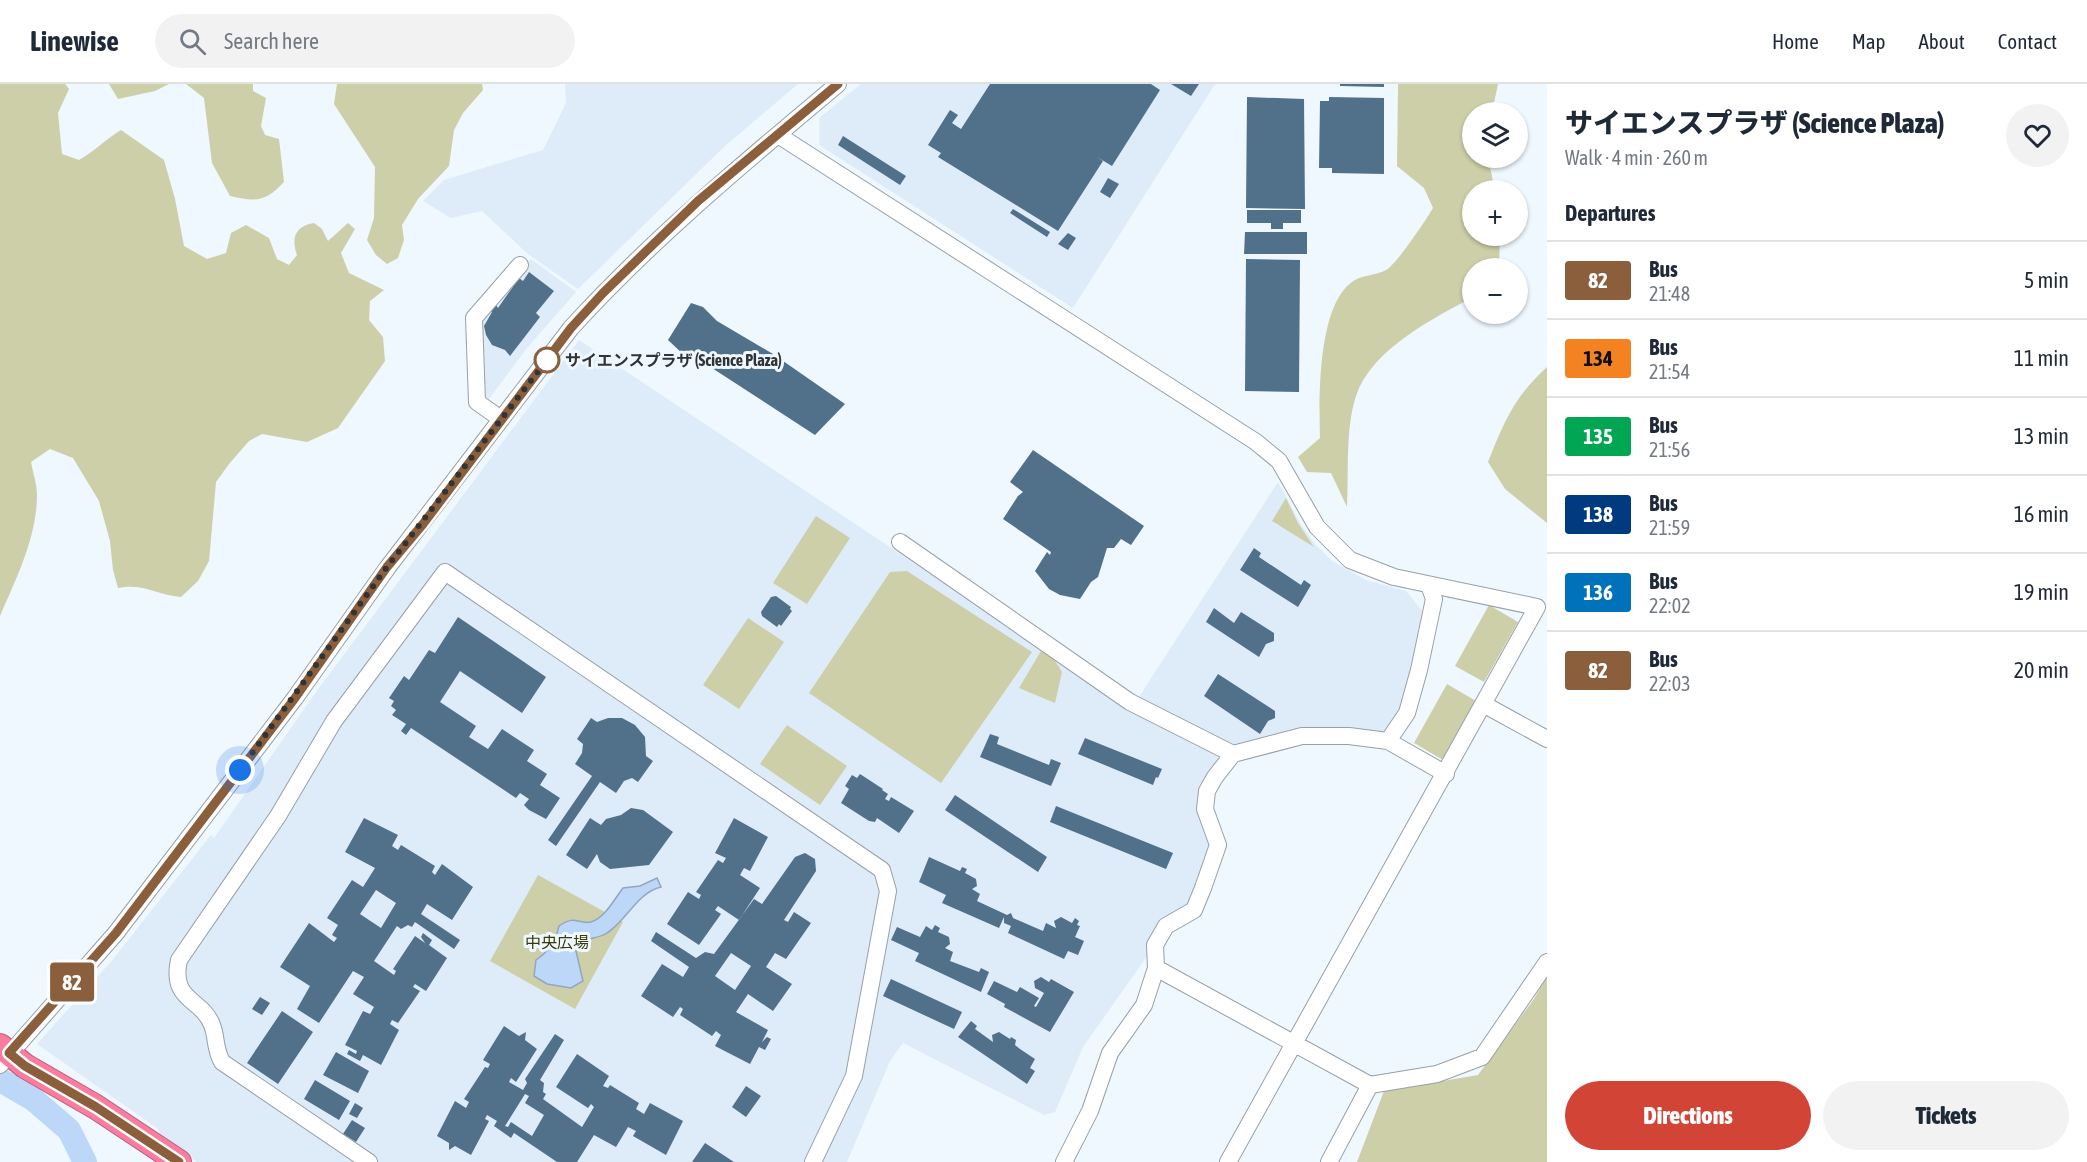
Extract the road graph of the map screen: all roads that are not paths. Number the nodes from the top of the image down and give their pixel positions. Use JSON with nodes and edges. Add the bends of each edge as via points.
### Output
{"nodes":[{"id":1,"x":838,"y":84,"type":"edge"},
{"id":2,"x":778,"y":135,"type":"junction"},
{"id":3,"x":520,"y":265,"type":"dead end"},
{"id":4,"x":501,"y":419,"type":"junction"},
{"id":5,"x":900,"y":542,"type":"dead end"},
{"id":6,"x":1430,"y":585,"type":"junction"},
{"id":7,"x":1542,"y":607,"type":"edge"},
{"id":8,"x":1483,"y":704,"type":"junction"},
{"id":9,"x":1547,"y":739,"type":"edge"},
{"id":10,"x":1388,"y":741,"type":"junction"},
{"id":11,"x":1233,"y":754,"type":"junction"},
{"id":12,"x":1446,"y":774,"type":"junction"},
{"id":13,"x":1547,"y":962,"type":"edge"},
{"id":14,"x":1156,"y":968,"type":"junction"},
{"id":15,"x":1294,"y":1044,"type":"junction"},
{"id":16,"x":3,"y":1055,"type":"edge"},
{"id":17,"x":1370,"y":1085,"type":"junction"},
{"id":18,"x":179,"y":1162,"type":"edge"},
{"id":19,"x":369,"y":1162,"type":"edge"},
{"id":20,"x":813,"y":1162,"type":"edge"},
{"id":21,"x":1064,"y":1162,"type":"edge"},
{"id":22,"x":1228,"y":1162,"type":"edge"},
{"id":23,"x":1329,"y":1162,"type":"edge"}],
"edges":[{"from":1,"to":2,"type":"street"},
{"from":2,"to":4,"type":"street","via":[[698,201],[603,293]]},
{"from":2,"to":6,"type":"street","via":[[1256,442],[1279,461],[1317,527],[1350,560]]},
{"from":3,"to":4,"type":"street","via":[[474,318],[477,402]]},
{"from":4,"to":16,"type":"street","via":[[116,933]]},
{"from":5,"to":11,"type":"street","via":[[1130,702]]},
{"from":6,"to":7,"type":"street"},
{"from":6,"to":10,"type":"street","via":[[1434,599],[1419,670],[1407,713]]},
{"from":7,"to":8,"type":"street"},
{"from":8,"to":9,"type":"street"},
{"from":8,"to":12,"type":"street"},
{"from":10,"to":11,"type":"street","via":[[1302,736]]},
{"from":10,"to":12,"type":"street"},
{"from":11,"to":14,"type":"street","via":[[1207,791],[1205,809],[1218,845],[1203,888],[1194,910],[1166,927],[1155,945]]},
{"from":12,"to":15,"type":"street"},
{"from":13,"to":17,"type":"street","via":[[1482,1057],[1437,1074]]},
{"from":14,"to":15,"type":"street"},
{"from":14,"to":21,"type":"street","via":[[1144,1005],[1110,1053],[1090,1111]]},
{"from":15,"to":17,"type":"street"},
{"from":15,"to":22,"type":"street"},
{"from":16,"to":18,"type":"highway","via":[[96,1107]]},
{"from":17,"to":23,"type":"street"},
{"from":19,"to":20,"type":"street","via":[[222,1062],[214,1047],[212,1024],[179,987],[177,969],[179,960],[278,816],[334,721],[445,572],[882,870],[888,891],[854,1077]]}]}
